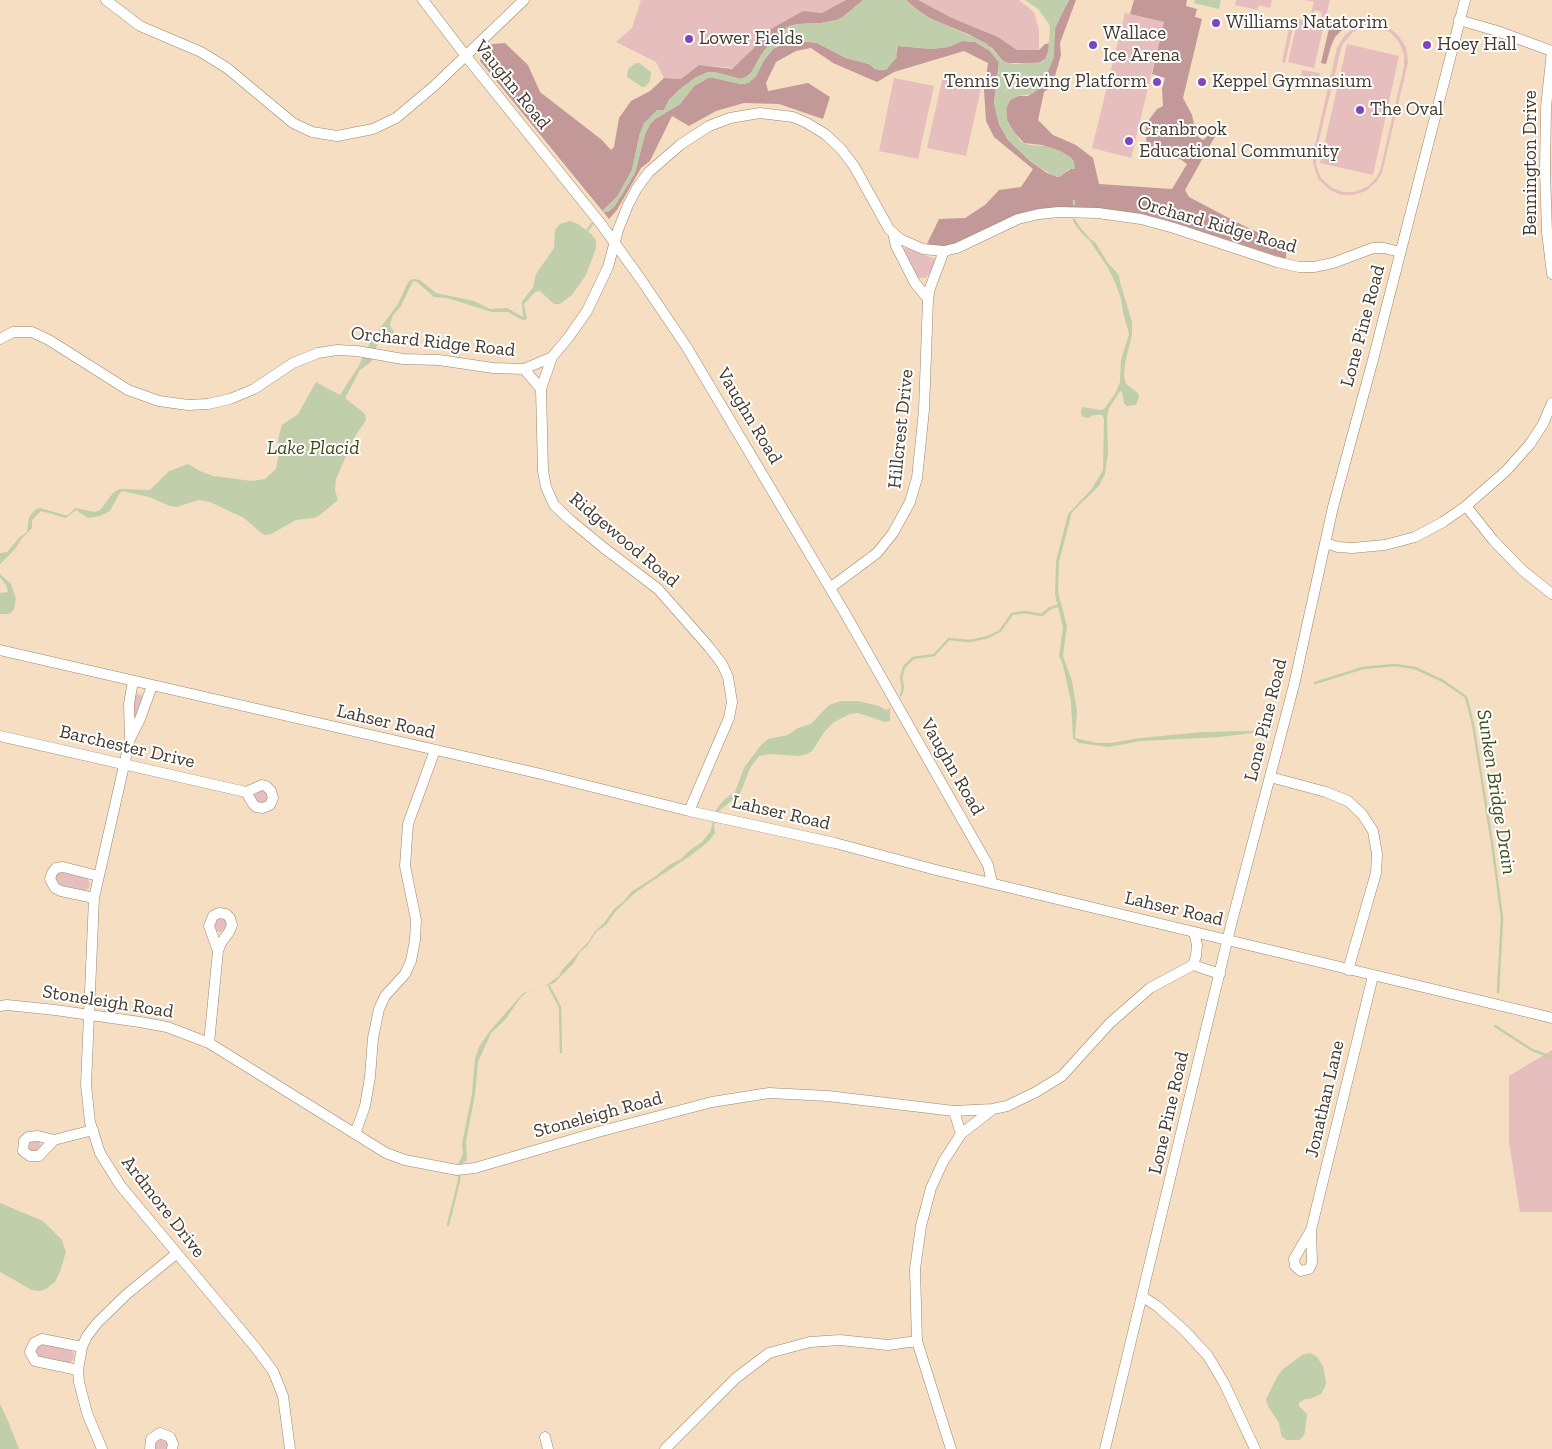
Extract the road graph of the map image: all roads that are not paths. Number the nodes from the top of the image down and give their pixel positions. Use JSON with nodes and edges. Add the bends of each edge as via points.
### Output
{"nodes":[{"id":1,"x":106,"y":0,"type":"edge"},
{"id":2,"x":423,"y":0,"type":"edge"},
{"id":3,"x":524,"y":0,"type":"edge"},
{"id":4,"x":1464,"y":0,"type":"edge"},
{"id":5,"x":1459,"y":20,"type":"junction"},
{"id":6,"x":1552,"y":51,"type":"edge"},
{"id":7,"x":465,"y":55,"type":"junction"},
{"id":8,"x":893,"y":233,"type":"junction"},
{"id":9,"x":615,"y":244,"type":"junction"},
{"id":10,"x":944,"y":251,"type":"junction"},
{"id":11,"x":1400,"y":252,"type":"junction"},
{"id":12,"x":1552,"y":274,"type":"edge"},
{"id":13,"x":928,"y":299,"type":"junction"},
{"id":14,"x":0,"y":339,"type":"edge"},
{"id":15,"x":552,"y":357,"type":"junction"},
{"id":16,"x":524,"y":369,"type":"junction"},
{"id":17,"x":541,"y":390,"type":"junction"},
{"id":18,"x":1552,"y":403,"type":"edge"},
{"id":19,"x":1466,"y":506,"type":"junction"},
{"id":20,"x":1325,"y":543,"type":"junction"},
{"id":21,"x":830,"y":588,"type":"junction"},
{"id":22,"x":1552,"y":594,"type":"edge"},
{"id":23,"x":0,"y":650,"type":"edge"},
{"id":24,"x":133,"y":681,"type":"junction"},
{"id":25,"x":152,"y":686,"type":"junction"},
{"id":26,"x":0,"y":736,"type":"edge"},
{"id":27,"x":130,"y":740,"type":"junction"},
{"id":28,"x":435,"y":750,"type":"junction"},
{"id":29,"x":124,"y":765,"type":"junction"},
{"id":30,"x":1270,"y":777,"type":"junction"},
{"id":31,"x":246,"y":792,"type":"dead end"},
{"id":32,"x":689,"y":811,"type":"junction"},
{"id":33,"x":98,"y":876,"type":"junction"},
{"id":34,"x":992,"y":883,"type":"junction"},
{"id":35,"x":94,"y":898,"type":"junction"},
{"id":36,"x":1194,"y":932,"type":"junction"},
{"id":37,"x":1228,"y":940,"type":"junction"},
{"id":38,"x":218,"y":951,"type":"dead end"},
{"id":39,"x":1192,"y":965,"type":"junction"},
{"id":40,"x":1348,"y":970,"type":"junction"},
{"id":41,"x":1220,"y":974,"type":"junction"},
{"id":42,"x":1373,"y":976,"type":"junction"},
{"id":43,"x":0,"y":1006,"type":"edge"},
{"id":44,"x":89,"y":1015,"type":"junction"},
{"id":45,"x":1552,"y":1018,"type":"edge"},
{"id":46,"x":209,"y":1043,"type":"junction"},
{"id":47,"x":993,"y":1109,"type":"junction"},
{"id":48,"x":954,"y":1111,"type":"junction"},
{"id":49,"x":93,"y":1130,"type":"junction"},
{"id":50,"x":355,"y":1134,"type":"junction"},
{"id":51,"x":961,"y":1134,"type":"junction"},
{"id":52,"x":54,"y":1140,"type":"dead end"},
{"id":53,"x":1311,"y":1230,"type":"dead end"},
{"id":54,"x":176,"y":1254,"type":"junction"},
{"id":55,"x":1142,"y":1298,"type":"junction"},
{"id":56,"x":917,"y":1341,"type":"junction"},
{"id":57,"x":82,"y":1347,"type":"junction"},
{"id":58,"x":78,"y":1370,"type":"junction"},
{"id":59,"x":545,"y":1437,"type":"dead end"},
{"id":60,"x":102,"y":1449,"type":"edge"},
{"id":61,"x":150,"y":1449,"type":"edge"},
{"id":62,"x":172,"y":1449,"type":"edge"},
{"id":63,"x":290,"y":1449,"type":"edge"},
{"id":64,"x":548,"y":1449,"type":"edge"},
{"id":65,"x":665,"y":1449,"type":"edge"},
{"id":66,"x":951,"y":1449,"type":"edge"},
{"id":67,"x":1106,"y":1449,"type":"edge"},
{"id":68,"x":1255,"y":1449,"type":"edge"}],
"edges":[{"from":1,"to":7,"type":"street","via":[[140,26],[201,52],[239,77],[286,118],[321,134],[346,135],[373,129],[396,118]]},
{"from":2,"to":7,"type":"street","name":"Vaughn Road"},
{"from":3,"to":7,"type":"street"},
{"from":4,"to":5,"type":"street","name":"Lone Pine Road"},
{"from":5,"to":6,"type":"street"},
{"from":5,"to":11,"type":"street","name":"Lone Pine Road"},
{"from":6,"to":12,"type":"street","name":"Bennington Drive","via":[[1546,107],[1545,171]]},
{"from":7,"to":9,"type":"street","name":"Vaughn Road"},
{"from":8,"to":9,"type":"street","name":"Orchard Ridge Road","via":[[854,166],[832,140],[800,120],[760,113],[730,118],[709,126],[657,164],[633,196]]},
{"from":8,"to":10,"type":"street","name":"Orchard Ridge Road","via":[[917,247]]},
{"from":8,"to":13,"type":"street","via":[[915,283]]},
{"from":9,"to":15,"type":"street","name":"Orchard Ridge Road","via":[[587,311]]},
{"from":9,"to":21,"type":"street","name":"Vaughn Road","via":[[693,358]]},
{"from":10,"to":11,"type":"street","name":"Orchard Ridge Road","via":[[966,245],[1025,217],[1071,212],[1151,221],[1299,267],[1333,263],[1372,248]]},
{"from":10,"to":13,"type":"street","name":"Hillcrest Drive"},
{"from":11,"to":20,"type":"street","name":"Lone Pine Road"},
{"from":13,"to":21,"type":"street","name":"Hillcrest Drive","via":[[924,410],[917,478],[912,495],[886,543]]},
{"from":14,"to":16,"type":"street","name":"Orchard Ridge Road","via":[[13,332],[32,332],[128,390],[159,401],[188,405],[230,399],[254,389],[293,363],[318,353],[344,350],[403,359]]},
{"from":15,"to":16,"type":"street","name":"Orchard Ridge Road"},
{"from":15,"to":17,"type":"street","name":"Ridgewood Road"},
{"from":16,"to":17,"type":"street"},
{"from":17,"to":32,"type":"street","name":"Ridgewood Road","via":[[543,472],[554,505],[658,589],[722,664],[731,685],[729,718]]},
{"from":18,"to":19,"type":"street","via":[[1530,444],[1506,471]]},
{"from":19,"to":20,"type":"street","via":[[1432,528],[1395,543],[1352,548]]},
{"from":19,"to":22,"type":"street","via":[[1522,570]]},
{"from":20,"to":30,"type":"street","name":"Lone Pine Road"},
{"from":21,"to":34,"type":"street","name":"Vaughn Road","via":[[988,865]]},
{"from":23,"to":24,"type":"street","name":"Lahser Road"},
{"from":24,"to":25,"type":"street","name":"Lahser Road"},
{"from":24,"to":27,"type":"street","name":"Ardmore Drive","via":[[129,704]]},
{"from":25,"to":27,"type":"street","name":"Ardmore Drive"},
{"from":25,"to":28,"type":"street","name":"Lahser Road"},
{"from":26,"to":29,"type":"street","name":"Barchester Drive"},
{"from":27,"to":29,"type":"street","name":"Ardmore Drive"},
{"from":28,"to":32,"type":"street","name":"Lahser Road"},
{"from":28,"to":50,"type":"street","via":[[408,824],[405,866],[416,920],[411,961],[379,1009],[365,1106]]},
{"from":29,"to":31,"type":"street","name":"Barchester Drive"},
{"from":29,"to":33,"type":"street","name":"Ardmore Drive"},
{"from":30,"to":37,"type":"street","name":"Lone Pine Road"},
{"from":30,"to":40,"type":"street","via":[[1348,801],[1373,831],[1378,854],[1376,873]]},
{"from":32,"to":34,"type":"street","name":"Lahser Road","via":[[835,843]]},
{"from":33,"to":35,"type":"street","name":"Ardmore Drive"},
{"from":33,"to":35,"type":"street","via":[[63,867],[56,868],[50,879],[61,891]]},
{"from":34,"to":36,"type":"street","name":"Lahser Road"},
{"from":35,"to":44,"type":"street","name":"Ardmore Drive"},
{"from":36,"to":37,"type":"street","name":"Lahser Road"},
{"from":36,"to":39,"type":"street","via":[[1197,945]]},
{"from":37,"to":40,"type":"street","name":"Lahser Road"},
{"from":37,"to":41,"type":"street","name":"Lone Pine Road"},
{"from":38,"to":46,"type":"street"},
{"from":39,"to":41,"type":"street"},
{"from":39,"to":47,"type":"street","name":"Stoneleigh Road","via":[[1144,993],[1110,1023],[1062,1076],[1007,1106]]},
{"from":40,"to":42,"type":"street","name":"Lahser Road"},
{"from":41,"to":55,"type":"street","name":"Lone Pine Road"},
{"from":42,"to":45,"type":"street","name":"Lahser Road"},
{"from":42,"to":53,"type":"street","name":"Jonathan Lane"},
{"from":43,"to":44,"type":"street","name":"Stoneleigh Road"},
{"from":44,"to":46,"type":"street","name":"Stoneleigh Road","via":[[167,1027]]},
{"from":44,"to":49,"type":"street","name":"Ardmore Drive","via":[[86,1085]]},
{"from":46,"to":50,"type":"street","name":"Stoneleigh Road"},
{"from":47,"to":48,"type":"street","name":"Stoneleigh Road"},
{"from":47,"to":51,"type":"street"},
{"from":48,"to":50,"type":"street","name":"Stoneleigh Road","via":[[769,1092],[712,1102],[475,1168],[456,1170],[386,1154]]},
{"from":48,"to":51,"type":"street"},
{"from":49,"to":52,"type":"street"},
{"from":49,"to":54,"type":"street","name":"Ardmore Drive","via":[[120,1185]]},
{"from":51,"to":56,"type":"street","via":[[931,1188],[922,1226],[915,1269]]},
{"from":54,"to":57,"type":"street","via":[[98,1322]]},
{"from":54,"to":63,"type":"street","name":"Ardmore Drive","via":[[273,1371],[283,1396]]},
{"from":55,"to":67,"type":"street","name":"Lone Pine Road"},
{"from":55,"to":68,"type":"street","via":[[1157,1306],[1208,1356]]},
{"from":56,"to":65,"type":"street","via":[[888,1345],[840,1340],[810,1342],[768,1353],[736,1378]]},
{"from":56,"to":66,"type":"street"},
{"from":57,"to":58,"type":"street"},
{"from":57,"to":58,"type":"street","via":[[42,1339],[34,1343],[30,1352],[35,1362]]},
{"from":58,"to":60,"type":"street","via":[[82,1395]]},
{"from":59,"to":64,"type":"street"},
{"from":61,"to":62,"type":"street","via":[[151,1438],[160,1433],[170,1437]]}]}
